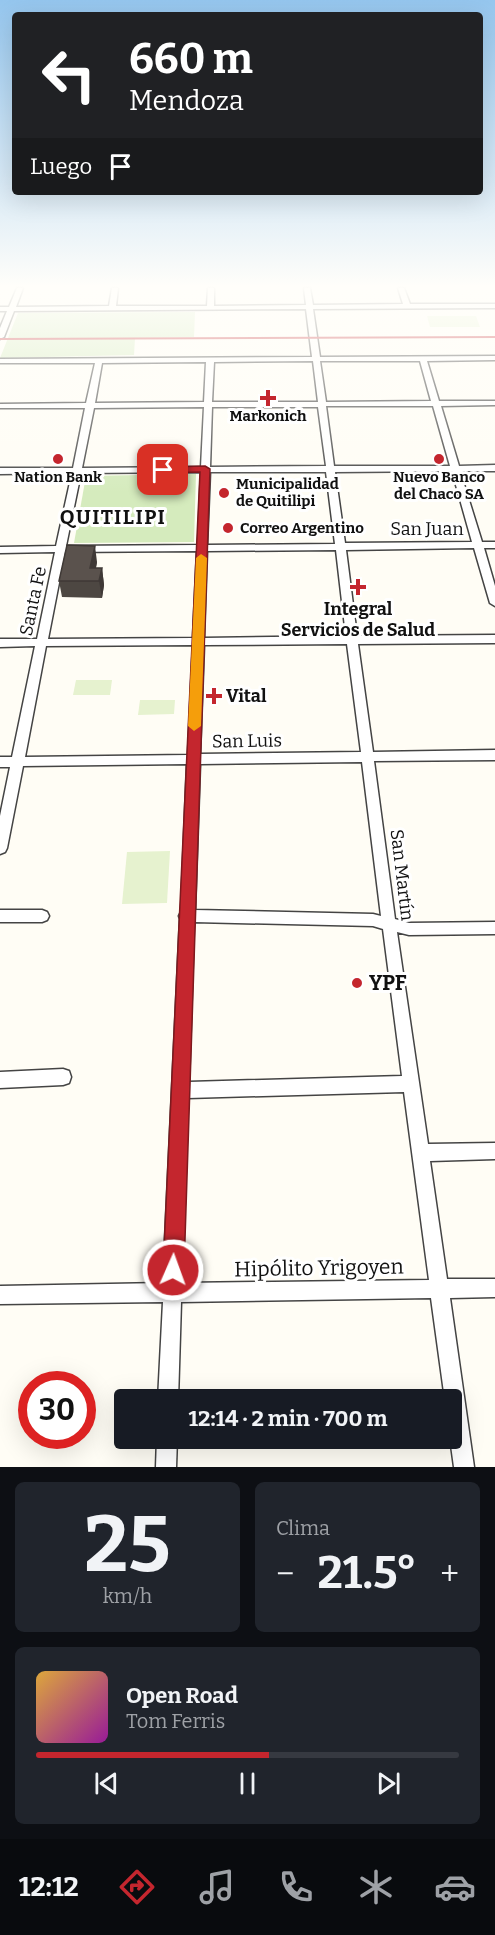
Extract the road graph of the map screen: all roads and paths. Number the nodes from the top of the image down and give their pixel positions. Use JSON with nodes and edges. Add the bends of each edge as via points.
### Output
{"nodes":[{"id":1,"x":495,"y":358,"type":"edge"},
{"id":2,"x":317,"y":359,"type":"junction"},
{"id":3,"x":423,"y":359,"type":"junction"},
{"id":4,"x":210,"y":360,"type":"junction"},
{"id":5,"x":0,"y":361,"type":"edge"},
{"id":6,"x":99,"y":361,"type":"junction"},
{"id":7,"x":495,"y":403,"type":"edge"},
{"id":8,"x":323,"y":404,"type":"junction"},
{"id":9,"x":436,"y":404,"type":"junction"},
{"id":10,"x":91,"y":405,"type":"junction"},
{"id":11,"x":208,"y":405,"type":"junction"},
{"id":12,"x":0,"y":406,"type":"edge"},
{"id":13,"x":332,"y":468,"type":"junction"},
{"id":14,"x":456,"y":468,"type":"junction"},
{"id":15,"x":495,"y":468,"type":"edge"},
{"id":16,"x":205,"y":469,"type":"junction"},
{"id":17,"x":78,"y":470,"type":"junction"},
{"id":18,"x":0,"y":471,"type":"edge"},
{"id":19,"x":495,"y":545,"type":"edge"},
{"id":20,"x":340,"y":546,"type":"junction"},
{"id":21,"x":479,"y":546,"type":"junction"},
{"id":22,"x":202,"y":548,"type":"junction"},
{"id":23,"x":62,"y":549,"type":"junction"},
{"id":24,"x":0,"y":550,"type":"edge"},
{"id":25,"x":495,"y":603,"type":"edge"},
{"id":26,"x":495,"y":639,"type":"edge"},
{"id":27,"x":354,"y":640,"type":"junction"},
{"id":28,"x":199,"y":641,"type":"junction"},
{"id":29,"x":43,"y":642,"type":"junction"},
{"id":30,"x":0,"y":643,"type":"edge"},
{"id":31,"x":495,"y":755,"type":"edge"},
{"id":32,"x":368,"y":756,"type":"junction"},
{"id":33,"x":192,"y":760,"type":"junction"},
{"id":34,"x":0,"y":762,"type":"edge"},
{"id":35,"x":19,"y":762,"type":"junction"},
{"id":36,"x":0,"y":848,"type":"edge"},
{"id":37,"x":0,"y":916,"type":"edge"},
{"id":38,"x":42,"y":916,"type":"dead end"},
{"id":39,"x":186,"y":916,"type":"junction"},
{"id":40,"x":389,"y":924,"type":"junction"},
{"id":41,"x":495,"y":928,"type":"edge"},
{"id":42,"x":63,"y":1077,"type":"dead end"},
{"id":43,"x":0,"y":1080,"type":"edge"},
{"id":44,"x":410,"y":1084,"type":"junction"},
{"id":45,"x":181,"y":1090,"type":"junction"},
{"id":46,"x":495,"y":1151,"type":"edge"},
{"id":47,"x":421,"y":1153,"type":"junction"},
{"id":48,"x":495,"y":1288,"type":"edge"},
{"id":49,"x":440,"y":1289,"type":"junction"},
{"id":50,"x":172,"y":1293,"type":"junction"},
{"id":51,"x":0,"y":1295,"type":"edge"},
{"id":52,"x":168,"y":1389,"type":"edge"},
{"id":53,"x":167,"y":1449,"type":"edge"},
{"id":54,"x":166,"y":1467,"type":"edge"},
{"id":55,"x":464,"y":1467,"type":"edge"}],
"edges":[{"from":1,"to":3,"type":"street"},
{"from":2,"to":3,"type":"street"},
{"from":2,"to":4,"type":"street"},
{"from":2,"to":8,"type":"street","name":"San Martín"},
{"from":3,"to":9,"type":"street"},
{"from":4,"to":6,"type":"street"},
{"from":4,"to":11,"type":"street"},
{"from":5,"to":6,"type":"street"},
{"from":6,"to":10,"type":"street","name":"Santa Fe"},
{"from":7,"to":9,"type":"street"},
{"from":8,"to":9,"type":"street"},
{"from":8,"to":11,"type":"street"},
{"from":8,"to":13,"type":"street","name":"San Martín"},
{"from":9,"to":14,"type":"street"},
{"from":10,"to":11,"type":"street"},
{"from":10,"to":12,"type":"street"},
{"from":10,"to":17,"type":"street","name":"Santa Fe"},
{"from":11,"to":16,"type":"street"},
{"from":13,"to":14,"type":"street"},
{"from":13,"to":16,"type":"street"},
{"from":13,"to":20,"type":"street","name":"San Martín"},
{"from":14,"to":15,"type":"street"},
{"from":14,"to":21,"type":"street"},
{"from":16,"to":17,"type":"street"},
{"from":16,"to":22,"type":"street"},
{"from":17,"to":18,"type":"street"},
{"from":17,"to":23,"type":"street","name":"Santa Fe"},
{"from":19,"to":21,"type":"street","name":"San Juan"},
{"from":20,"to":21,"type":"street","name":"San Juan"},
{"from":20,"to":22,"type":"street","name":"San Juan"},
{"from":20,"to":27,"type":"street","name":"San Martín"},
{"from":21,"to":25,"type":"street"},
{"from":22,"to":23,"type":"street","name":"San Juan"},
{"from":22,"to":28,"type":"street"},
{"from":23,"to":24,"type":"street","name":"San Juan"},
{"from":23,"to":29,"type":"street","name":"Santa Fe"},
{"from":26,"to":27,"type":"street"},
{"from":27,"to":28,"type":"street"},
{"from":27,"to":32,"type":"street","name":"San Martín"},
{"from":28,"to":29,"type":"street"},
{"from":28,"to":33,"type":"street"},
{"from":29,"to":30,"type":"street"},
{"from":29,"to":35,"type":"street","name":"Santa Fe"},
{"from":31,"to":32,"type":"street","name":"San Luis"},
{"from":32,"to":33,"type":"street","name":"San Luis"},
{"from":32,"to":40,"type":"street","name":"San Martín"},
{"from":33,"to":35,"type":"street","name":"San Luis"},
{"from":33,"to":39,"type":"street"},
{"from":34,"to":35,"type":"street","name":"San Luis"},
{"from":35,"to":36,"type":"street","name":"Santa Fe"},
{"from":37,"to":38,"type":"street"},
{"from":39,"to":40,"type":"street","via":[[373,920]]},
{"from":39,"to":45,"type":"street"},
{"from":40,"to":41,"type":"street","via":[[409,929]]},
{"from":40,"to":44,"type":"street","name":"San Martín"},
{"from":42,"to":43,"type":"street"},
{"from":44,"to":45,"type":"street"},
{"from":44,"to":47,"type":"street","name":"San Martín"},
{"from":45,"to":50,"type":"street"},
{"from":46,"to":47,"type":"street"},
{"from":47,"to":49,"type":"street","name":"San Martín"},
{"from":48,"to":49,"type":"street","name":"Hipólito Yrigoyen"},
{"from":49,"to":50,"type":"street","name":"Hipólito Yrigoyen"},
{"from":49,"to":55,"type":"street","name":"San Martín"},
{"from":50,"to":51,"type":"street","name":"Hipólito Yrigoyen"},
{"from":50,"to":52,"type":"street"},
{"from":53,"to":54,"type":"street"}]}
